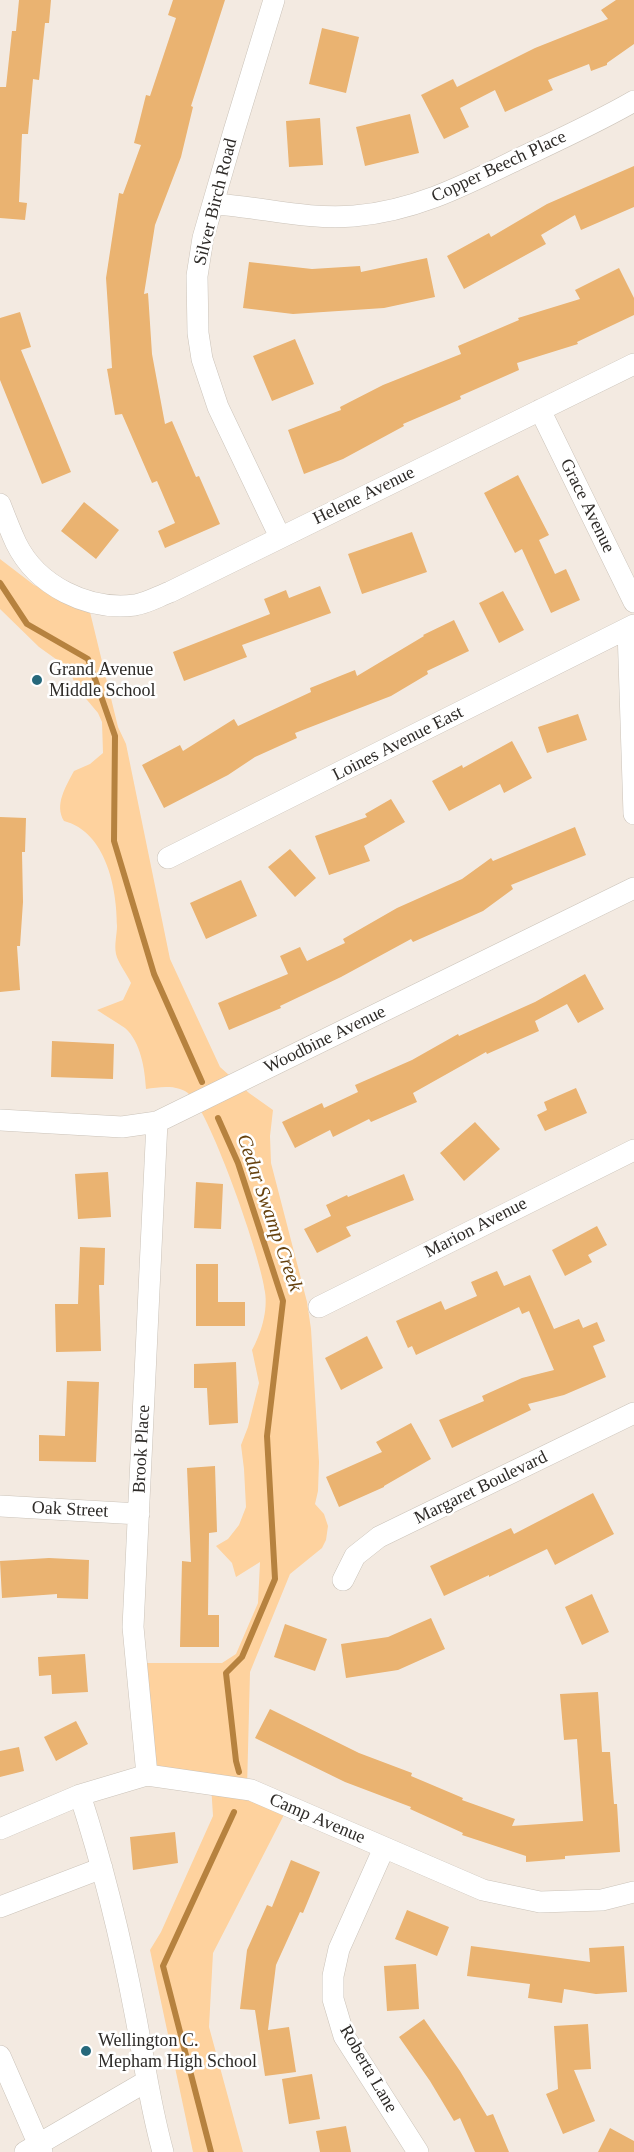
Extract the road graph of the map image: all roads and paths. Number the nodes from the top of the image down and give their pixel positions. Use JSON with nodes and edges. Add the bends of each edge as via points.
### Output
{"nodes":[{"id":1,"x":274,"y":0,"type":"edge"},
{"id":2,"x":634,"y":101,"type":"edge"},
{"id":3,"x":214,"y":204,"type":"junction"},
{"id":4,"x":634,"y":364,"type":"edge"},
{"id":5,"x":540,"y":410,"type":"junction"},
{"id":6,"x":0,"y":504,"type":"edge"},
{"id":7,"x":280,"y":537,"type":"junction"},
{"id":8,"x":634,"y":602,"type":"edge"},
{"id":9,"x":631,"y":627,"type":"edge"},
{"id":10,"x":634,"y":814,"type":"edge"},
{"id":11,"x":168,"y":858,"type":"dead end"},
{"id":12,"x":634,"y":888,"type":"edge"},
{"id":13,"x":0,"y":1120,"type":"edge"},
{"id":14,"x":157,"y":1122,"type":"junction"},
{"id":15,"x":634,"y":1150,"type":"edge"},
{"id":16,"x":319,"y":1307,"type":"dead end"},
{"id":17,"x":634,"y":1413,"type":"edge"},
{"id":18,"x":0,"y":1506,"type":"edge"},
{"id":19,"x":139,"y":1514,"type":"junction"},
{"id":20,"x":343,"y":1580,"type":"dead end"},
{"id":21,"x":147,"y":1774,"type":"junction"},
{"id":22,"x":80,"y":1795,"type":"junction"},
{"id":23,"x":0,"y":1830,"type":"edge"},
{"id":24,"x":384,"y":1848,"type":"junction"},
{"id":25,"x":102,"y":1868,"type":"junction"},
{"id":26,"x":634,"y":1892,"type":"edge"},
{"id":27,"x":0,"y":1907,"type":"edge"},
{"id":28,"x":0,"y":2056,"type":"edge"},
{"id":29,"x":147,"y":2081,"type":"junction"},
{"id":30,"x":35,"y":2149,"type":"edge"},
{"id":31,"x":163,"y":2152,"type":"edge"},
{"id":32,"x":418,"y":2152,"type":"edge"}],
"edges":[{"from":1,"to":3,"type":"street","name":"Silver Birch Road"},
{"from":2,"to":3,"type":"street","name":"Copper Beech Place","via":[[442,195],[398,210],[353,216],[293,216]]},
{"from":3,"to":7,"type":"street","name":"Silver Birch Road","via":[[197,276],[202,359],[218,407]]},
{"from":4,"to":5,"type":"street","name":"Helene Avenue"},
{"from":5,"to":7,"type":"street","name":"Helene Avenue"},
{"from":5,"to":8,"type":"street","name":"Grace Avenue"},
{"from":6,"to":7,"type":"street","name":"Helene Avenue","via":[[16,544],[35,570],[65,593],[107,606],[137,604],[170,592]]},
{"from":9,"to":10,"type":"street"},
{"from":9,"to":11,"type":"street","name":"Loines Avenue East"},
{"from":12,"to":14,"type":"street","name":"Woodbine Avenue"},
{"from":13,"to":14,"type":"street","name":"Woodbine Avenue","via":[[122,1127]]},
{"from":14,"to":19,"type":"street","name":"Brook Place"},
{"from":15,"to":16,"type":"street","name":"Marion Avenue"},
{"from":17,"to":20,"type":"street","name":"Margaret Boulevard","via":[[379,1537],[355,1556]]},
{"from":18,"to":19,"type":"street","name":"Oak Street"},
{"from":19,"to":21,"type":"street","name":"Brook Place","via":[[133,1641]]},
{"from":21,"to":22,"type":"street","name":"Camp Avenue"},
{"from":21,"to":24,"type":"street","name":"Camp Avenue","via":[[251,1790]]},
{"from":22,"to":23,"type":"street","name":"Camp Avenue"},
{"from":22,"to":25,"type":"street"},
{"from":24,"to":26,"type":"street","name":"Camp Avenue","via":[[483,1890],[540,1902],[602,1900]]},
{"from":24,"to":32,"type":"street","name":"Roberta Lane","via":[[339,1949],[333,1999],[344,2036]]},
{"from":25,"to":27,"type":"street"},
{"from":25,"to":29,"type":"street"},
{"from":28,"to":30,"type":"street"},
{"from":29,"to":30,"type":"street"},
{"from":29,"to":31,"type":"street"}]}
